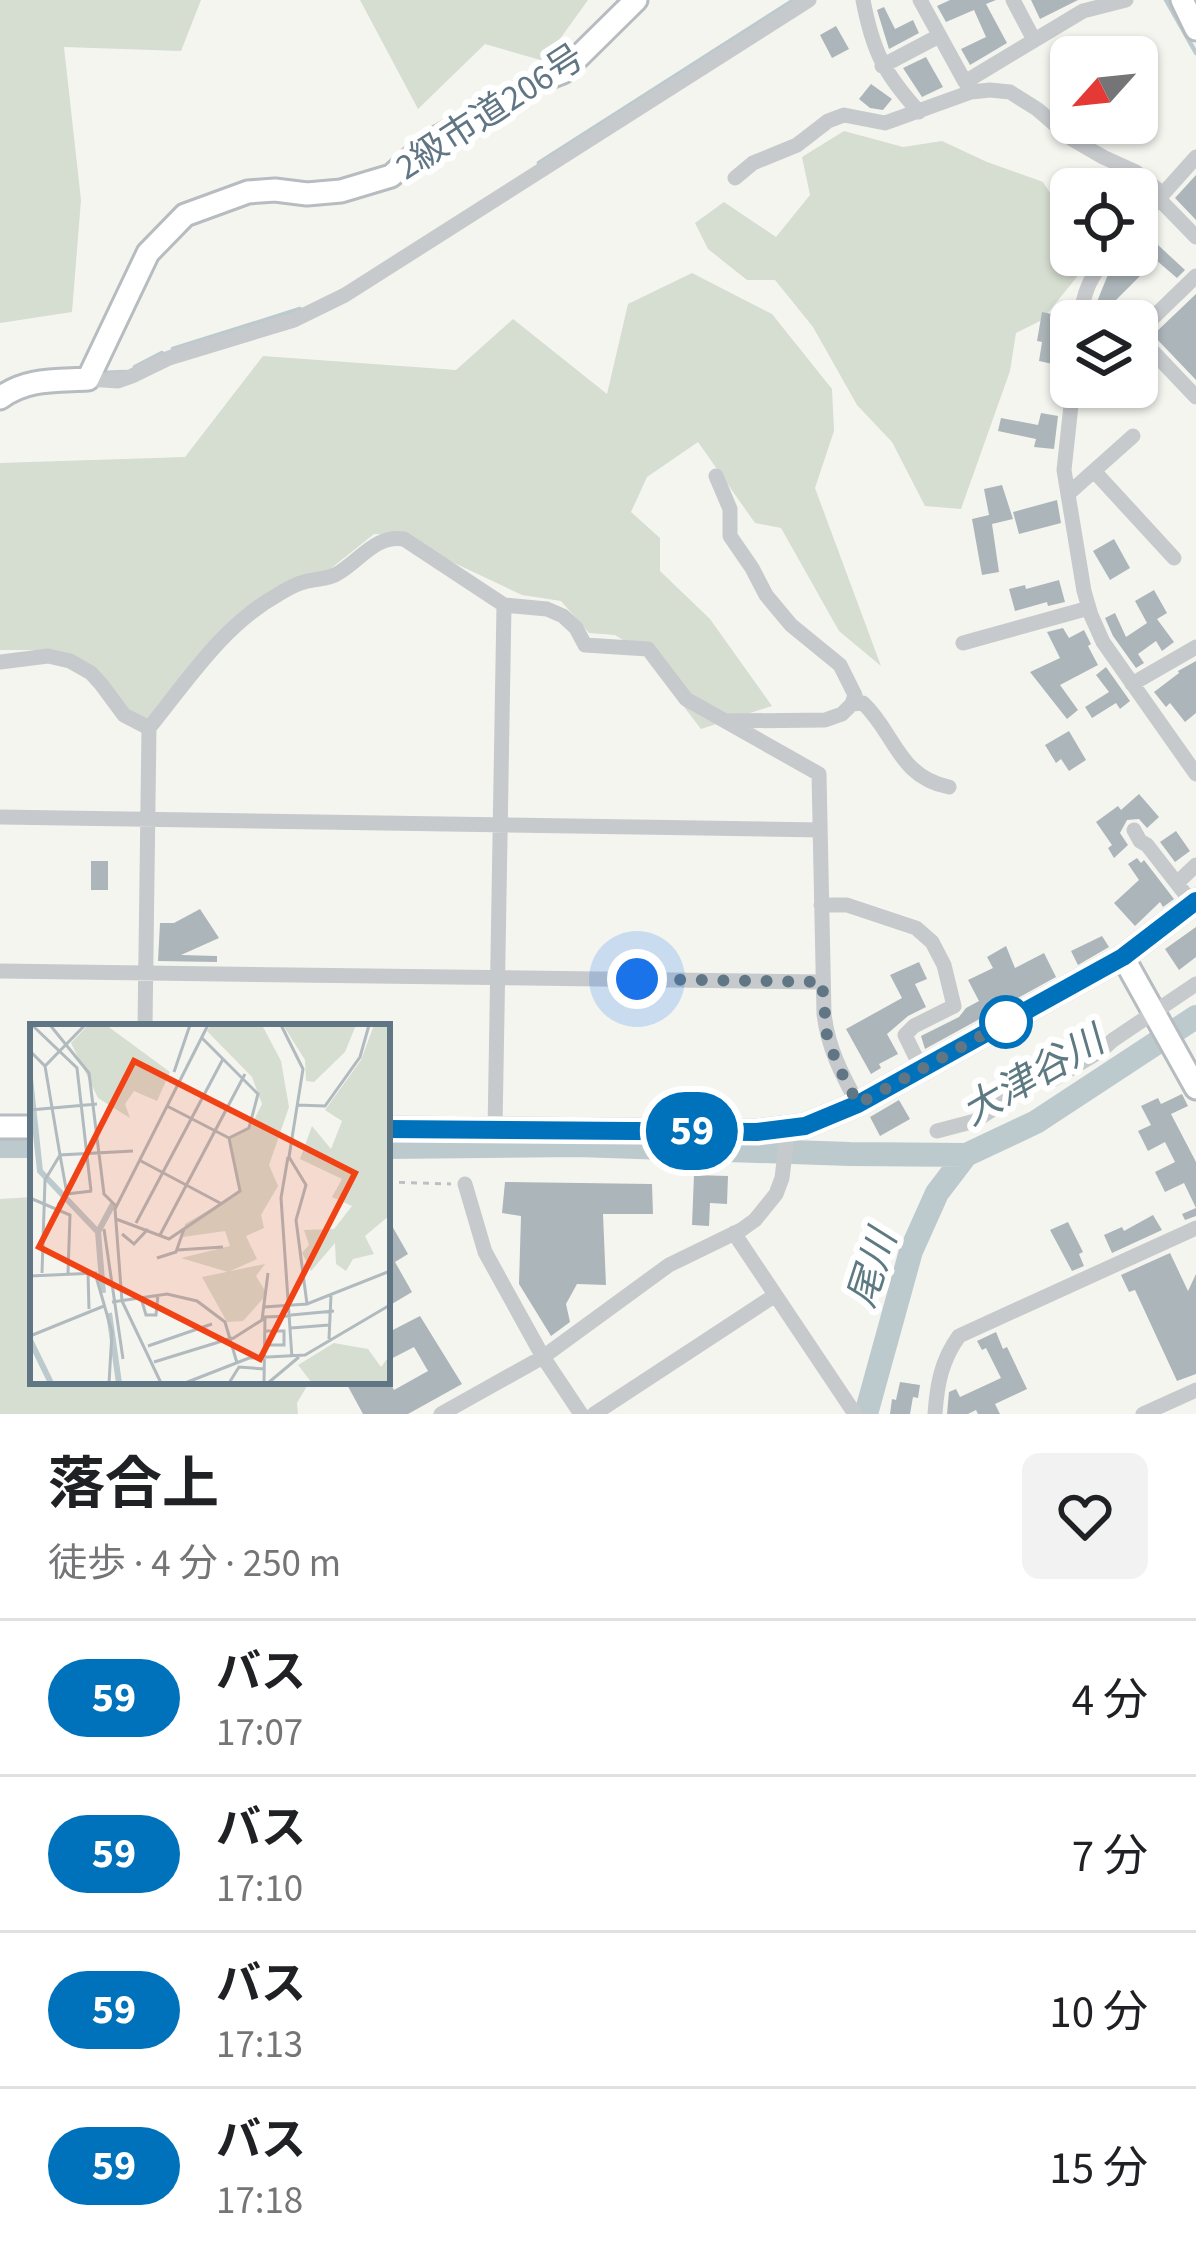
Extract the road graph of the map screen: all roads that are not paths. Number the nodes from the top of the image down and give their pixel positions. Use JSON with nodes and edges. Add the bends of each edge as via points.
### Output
{"nodes":[{"id":1,"x":636,"y":0,"type":"edge"},
{"id":2,"x":809,"y":0,"type":"edge"},
{"id":3,"x":863,"y":0,"type":"edge"},
{"id":4,"x":920,"y":0,"type":"edge"},
{"id":5,"x":1013,"y":0,"type":"edge"},
{"id":6,"x":1126,"y":0,"type":"edge"},
{"id":7,"x":1182,"y":0,"type":"edge"},
{"id":8,"x":1103,"y":2,"type":"edge"},
{"id":9,"x":1196,"y":29,"type":"edge"},
{"id":10,"x":939,"y":36,"type":"junction"},
{"id":11,"x":1034,"y":40,"type":"junction"},
{"id":12,"x":882,"y":66,"type":"junction"},
{"id":13,"x":968,"y":87,"type":"junction"},
{"id":14,"x":919,"y":112,"type":"junction"},
{"id":15,"x":1196,"y":157,"type":"edge"},
{"id":16,"x":735,"y":178,"type":"dead end"},
{"id":17,"x":1161,"y":196,"type":"junction"},
{"id":18,"x":1158,"y":199,"type":"edge"},
{"id":19,"x":1196,"y":237,"type":"edge"},
{"id":20,"x":1196,"y":277,"type":"edge"},
{"id":21,"x":1158,"y":314,"type":"edge"},
{"id":22,"x":1158,"y":356,"type":"edge"},
{"id":23,"x":88,"y":379,"type":"junction"},
{"id":24,"x":1196,"y":397,"type":"edge"},
{"id":25,"x":0,"y":398,"type":"edge"},
{"id":26,"x":1071,"y":408,"type":"edge"},
{"id":27,"x":1132,"y":436,"type":"dead end"},
{"id":28,"x":1094,"y":471,"type":"junction"},
{"id":29,"x":716,"y":476,"type":"dead end"},
{"id":30,"x":1068,"y":494,"type":"junction"},
{"id":31,"x":1174,"y":558,"type":"dead end"},
{"id":32,"x":504,"y":605,"type":"junction"},
{"id":33,"x":1089,"y":608,"type":"junction"},
{"id":34,"x":963,"y":643,"type":"dead end"},
{"id":35,"x":1196,"y":647,"type":"edge"},
{"id":36,"x":0,"y":662,"type":"edge"},
{"id":37,"x":1132,"y":684,"type":"junction"},
{"id":38,"x":852,"y":704,"type":"junction"},
{"id":39,"x":726,"y":722,"type":"junction"},
{"id":40,"x":149,"y":728,"type":"junction"},
{"id":41,"x":1194,"y":766,"type":"edge"},
{"id":42,"x":949,"y":787,"type":"dead end"},
{"id":43,"x":0,"y":817,"type":"edge"},
{"id":44,"x":149,"y":819,"type":"junction"},
{"id":45,"x":500,"y":825,"type":"junction"},
{"id":46,"x":820,"y":830,"type":"junction"},
{"id":47,"x":1134,"y":830,"type":"dead end"},
{"id":48,"x":1196,"y":865,"type":"edge"},
{"id":49,"x":1177,"y":883,"type":"junction"},
{"id":50,"x":1194,"y":902,"type":"edge"},
{"id":51,"x":821,"y":905,"type":"junction"},
{"id":52,"x":1123,"y":957,"type":"junction"},
{"id":53,"x":0,"y":971,"type":"edge"},
{"id":54,"x":146,"y":973,"type":"junction"},
{"id":55,"x":498,"y":977,"type":"junction"},
{"id":56,"x":822,"y":982,"type":"junction"},
{"id":57,"x":1196,"y":984,"type":"edge"},
{"id":58,"x":1155,"y":1012,"type":"junction"},
{"id":59,"x":145,"y":1024,"type":"edge"},
{"id":60,"x":1188,"y":1057,"type":"edge"},
{"id":61,"x":922,"y":1070,"type":"junction"},
{"id":62,"x":1196,"y":1088,"type":"edge"},
{"id":63,"x":858,"y":1104,"type":"junction"},
{"id":64,"x":0,"y":1126,"type":"edge"},
{"id":65,"x":30,"y":1127,"type":"edge"},
{"id":66,"x":390,"y":1129,"type":"edge"},
{"id":67,"x":495,"y":1130,"type":"junction"},
{"id":68,"x":937,"y":1131,"type":"dead end"},
{"id":69,"x":787,"y":1135,"type":"junction"},
{"id":70,"x":465,"y":1184,"type":"road end"},
{"id":71,"x":1196,"y":1228,"type":"edge"},
{"id":72,"x":734,"y":1233,"type":"junction"},
{"id":73,"x":774,"y":1296,"type":"junction"},
{"id":74,"x":542,"y":1357,"type":"junction"},
{"id":75,"x":1196,"y":1390,"type":"edge"},
{"id":76,"x":851,"y":1413,"type":"edge"},
{"id":77,"x":441,"y":1414,"type":"edge"},
{"id":78,"x":581,"y":1414,"type":"edge"},
{"id":79,"x":594,"y":1414,"type":"edge"},
{"id":80,"x":935,"y":1414,"type":"edge"},
{"id":81,"x":1143,"y":1414,"type":"edge"}],
"edges":[{"from":1,"to":23,"type":"street","name":"2級市道206号","via":[[563,72],[428,142],[391,176],[308,194],[248,192],[185,215],[148,254]]},
{"from":2,"to":23,"type":"street","via":[[331,302],[118,381]]},
{"from":3,"to":12,"type":"street"},
{"from":4,"to":10,"type":"street"},
{"from":5,"to":11,"type":"street"},
{"from":6,"to":8,"type":"street"},
{"from":7,"to":9,"type":"street"},
{"from":8,"to":11,"type":"street"},
{"from":10,"to":12,"type":"street"},
{"from":10,"to":13,"type":"street"},
{"from":11,"to":13,"type":"street"},
{"from":12,"to":14,"type":"street"},
{"from":13,"to":14,"type":"street"},
{"from":13,"to":17,"type":"street","via":[[1010,92]]},
{"from":14,"to":16,"type":"street","via":[[885,123],[844,115]]},
{"from":15,"to":17,"type":"street"},
{"from":17,"to":18,"type":"street"},
{"from":17,"to":19,"type":"street"},
{"from":20,"to":21,"type":"street"},
{"from":22,"to":24,"type":"street"},
{"from":23,"to":25,"type":"street","via":[[32,382]]},
{"from":26,"to":30,"type":"street"},
{"from":27,"to":28,"type":"street"},
{"from":28,"to":30,"type":"street"},
{"from":28,"to":31,"type":"street"},
{"from":29,"to":38,"type":"street","via":[[735,546],[790,625],[840,665]]},
{"from":30,"to":33,"type":"street"},
{"from":32,"to":39,"type":"street","via":[[563,616],[585,645],[648,649],[686,699]]},
{"from":32,"to":40,"type":"street","via":[[404,539],[390,538],[338,574],[298,584],[240,620]]},
{"from":32,"to":45,"type":"street"},
{"from":33,"to":34,"type":"street"},
{"from":33,"to":37,"type":"street"},
{"from":35,"to":37,"type":"street"},
{"from":36,"to":40,"type":"street","via":[[70,661],[91,673],[124,715]]},
{"from":37,"to":41,"type":"street"},
{"from":38,"to":39,"type":"street","via":[[826,720]]},
{"from":38,"to":42,"type":"street","via":[[871,711],[920,777]]},
{"from":39,"to":46,"type":"street","via":[[819,774]]},
{"from":40,"to":44,"type":"street"},
{"from":43,"to":44,"type":"street"},
{"from":44,"to":45,"type":"street"},
{"from":44,"to":54,"type":"street"},
{"from":45,"to":46,"type":"street"},
{"from":45,"to":55,"type":"street"},
{"from":46,"to":51,"type":"street"},
{"from":47,"to":49,"type":"street"},
{"from":48,"to":49,"type":"street"},
{"from":49,"to":50,"type":"street"},
{"from":50,"to":52,"type":"street"},
{"from":51,"to":56,"type":"street"},
{"from":51,"to":61,"type":"street","via":[[847,905],[916,928],[932,942],[955,1006],[905,1035]]},
{"from":52,"to":58,"type":"street"},
{"from":52,"to":61,"type":"street"},
{"from":53,"to":54,"type":"street"},
{"from":54,"to":55,"type":"street"},
{"from":54,"to":59,"type":"street"},
{"from":55,"to":56,"type":"street"},
{"from":55,"to":67,"type":"street"},
{"from":56,"to":63,"type":"street","via":[[827,1036]]},
{"from":57,"to":58,"type":"street"},
{"from":58,"to":60,"type":"street"},
{"from":58,"to":68,"type":"street","via":[[1052,1080],[1036,1081],[975,1121]]},
{"from":60,"to":62,"type":"street"},
{"from":61,"to":63,"type":"street"},
{"from":63,"to":69,"type":"street"},
{"from":64,"to":65,"type":"street"},
{"from":66,"to":67,"type":"street"},
{"from":67,"to":69,"type":"street"},
{"from":69,"to":72,"type":"street","via":[[782,1178],[755,1220]]},
{"from":70,"to":74,"type":"street","via":[[485,1252]]},
{"from":71,"to":80,"type":"street","via":[[959,1336],[937,1384]]},
{"from":72,"to":73,"type":"street"},
{"from":72,"to":74,"type":"street","via":[[658,1272]]},
{"from":73,"to":76,"type":"street"},
{"from":73,"to":79,"type":"street"},
{"from":74,"to":77,"type":"street"},
{"from":74,"to":78,"type":"street"},
{"from":75,"to":81,"type":"street"}]}
